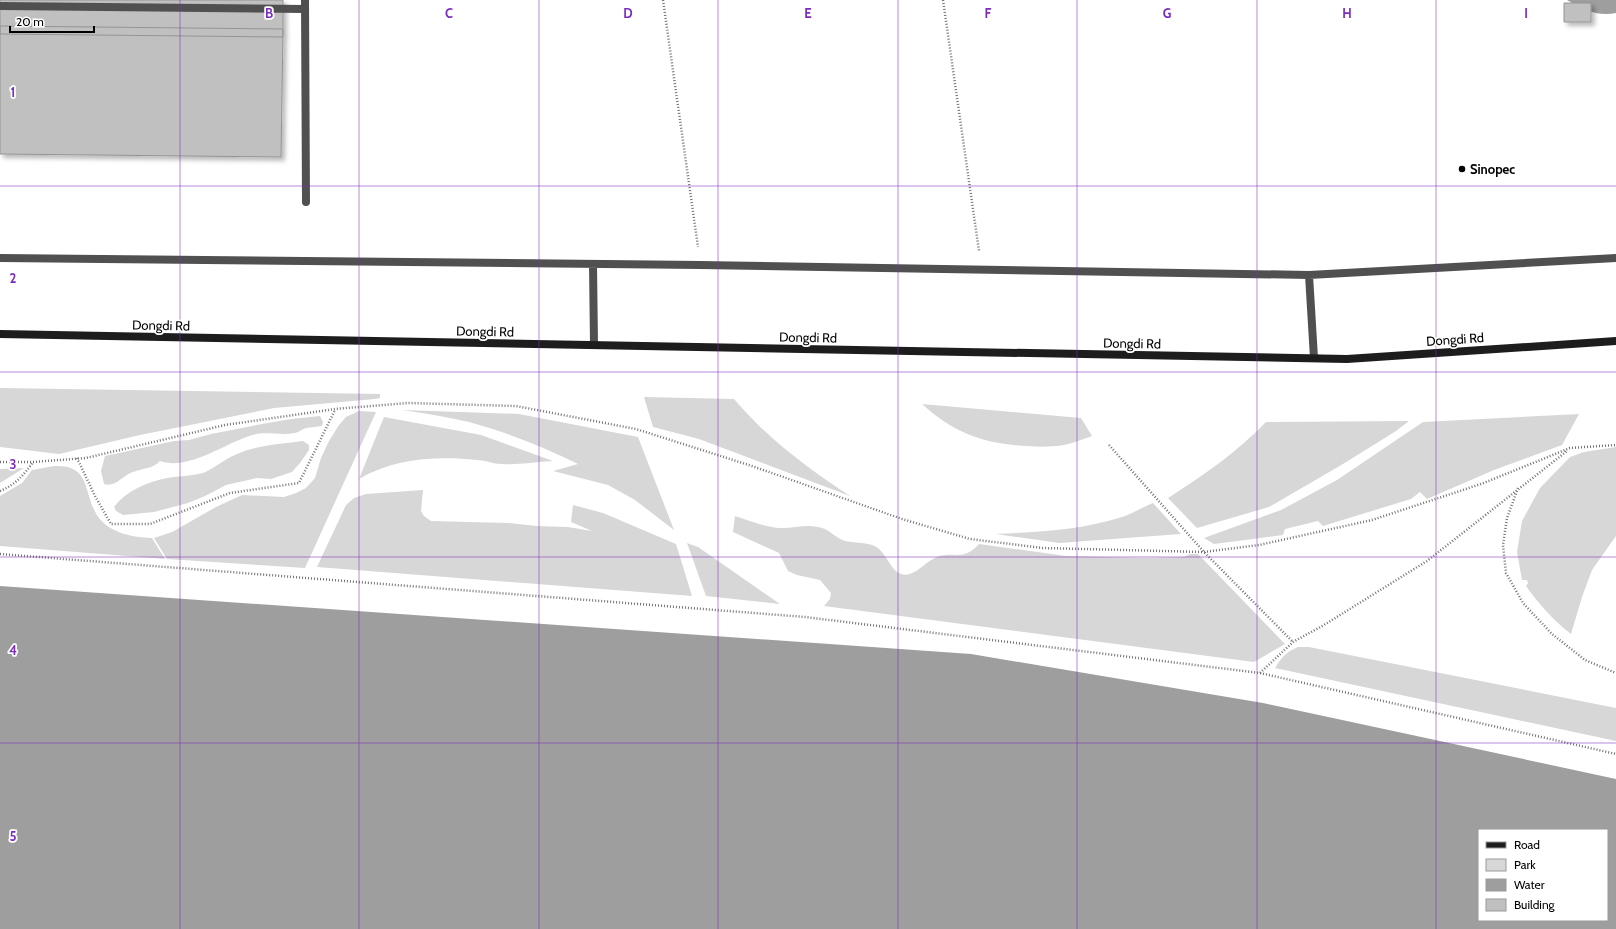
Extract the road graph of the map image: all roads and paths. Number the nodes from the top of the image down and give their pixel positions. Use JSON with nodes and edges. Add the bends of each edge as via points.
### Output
{"nodes":[{"id":1,"x":664,"y":0,"type":"edge"},
{"id":2,"x":943,"y":0,"type":"edge"},
{"id":3,"x":305,"y":4,"type":"edge"},
{"id":4,"x":0,"y":6,"type":"edge"},
{"id":5,"x":306,"y":202,"type":"dead end"},
{"id":6,"x":0,"y":258,"type":"edge"},
{"id":7,"x":1616,"y":258,"type":"edge"},
{"id":8,"x":593,"y":264,"type":"junction"},
{"id":9,"x":700,"y":265,"type":"junction"},
{"id":10,"x":982,"y":270,"type":"junction"},
{"id":11,"x":1309,"y":275,"type":"junction"},
{"id":12,"x":0,"y":334,"type":"edge"},
{"id":13,"x":1616,"y":341,"type":"edge"},
{"id":14,"x":594,"y":345,"type":"junction"},
{"id":15,"x":1314,"y":358,"type":"junction"},
{"id":16,"x":336,"y":409,"type":"junction"},
{"id":17,"x":1616,"y":444,"type":"edge"},
{"id":18,"x":1110,"y":445,"type":"dead end"},
{"id":19,"x":1570,"y":448,"type":"junction"},
{"id":20,"x":76,"y":458,"type":"junction"},
{"id":21,"x":0,"y":462,"type":"edge"},
{"id":22,"x":33,"y":462,"type":"junction"},
{"id":23,"x":1519,"y":488,"type":"junction"},
{"id":24,"x":0,"y":491,"type":"edge"},
{"id":25,"x":1204,"y":552,"type":"junction"},
{"id":26,"x":0,"y":554,"type":"edge"},
{"id":27,"x":1293,"y":642,"type":"junction"},
{"id":28,"x":1260,"y":673,"type":"junction"},
{"id":29,"x":1616,"y":673,"type":"edge"},
{"id":30,"x":1616,"y":754,"type":"edge"}],
"edges":[{"from":1,"to":9,"type":"path"},
{"from":2,"to":10,"type":"path"},
{"from":3,"to":4,"type":"street"},
{"from":3,"to":5,"type":"street"},
{"from":6,"to":8,"type":"street"},
{"from":7,"to":11,"type":"street"},
{"from":8,"to":9,"type":"street"},
{"from":8,"to":14,"type":"street"},
{"from":9,"to":10,"type":"street"},
{"from":10,"to":11,"type":"street"},
{"from":11,"to":15,"type":"street"},
{"from":12,"to":14,"type":"main road","name":"Dongdi Rd"},
{"from":13,"to":15,"type":"main road","name":"Dongdi Rd","via":[[1347,359]]},
{"from":14,"to":15,"type":"main road","name":"Dongdi Rd"},
{"from":16,"to":20,"type":"path","via":[[225,425],[86,458]]},
{"from":16,"to":20,"type":"path","via":[[299,483],[230,493],[150,524],[111,524]]},
{"from":16,"to":25,"type":"path","via":[[408,403],[516,406],[636,429],[752,466],[902,519],[970,539],[1043,548]]},
{"from":17,"to":19,"type":"path"},
{"from":18,"to":25,"type":"path"},
{"from":19,"to":23,"type":"path"},
{"from":19,"to":25,"type":"path","via":[[1481,484],[1372,520],[1258,545]]},
{"from":20,"to":22,"type":"path"},
{"from":21,"to":22,"type":"path"},
{"from":22,"to":24,"type":"path","via":[[23,476]]},
{"from":23,"to":27,"type":"path","via":[[1427,561]]},
{"from":23,"to":29,"type":"path","via":[[1507,518],[1503,545],[1506,574],[1523,602],[1552,634],[1585,660]]},
{"from":25,"to":27,"type":"path"},
{"from":26,"to":28,"type":"path","via":[[805,617]]},
{"from":27,"to":28,"type":"path"},
{"from":28,"to":30,"type":"path"}]}
